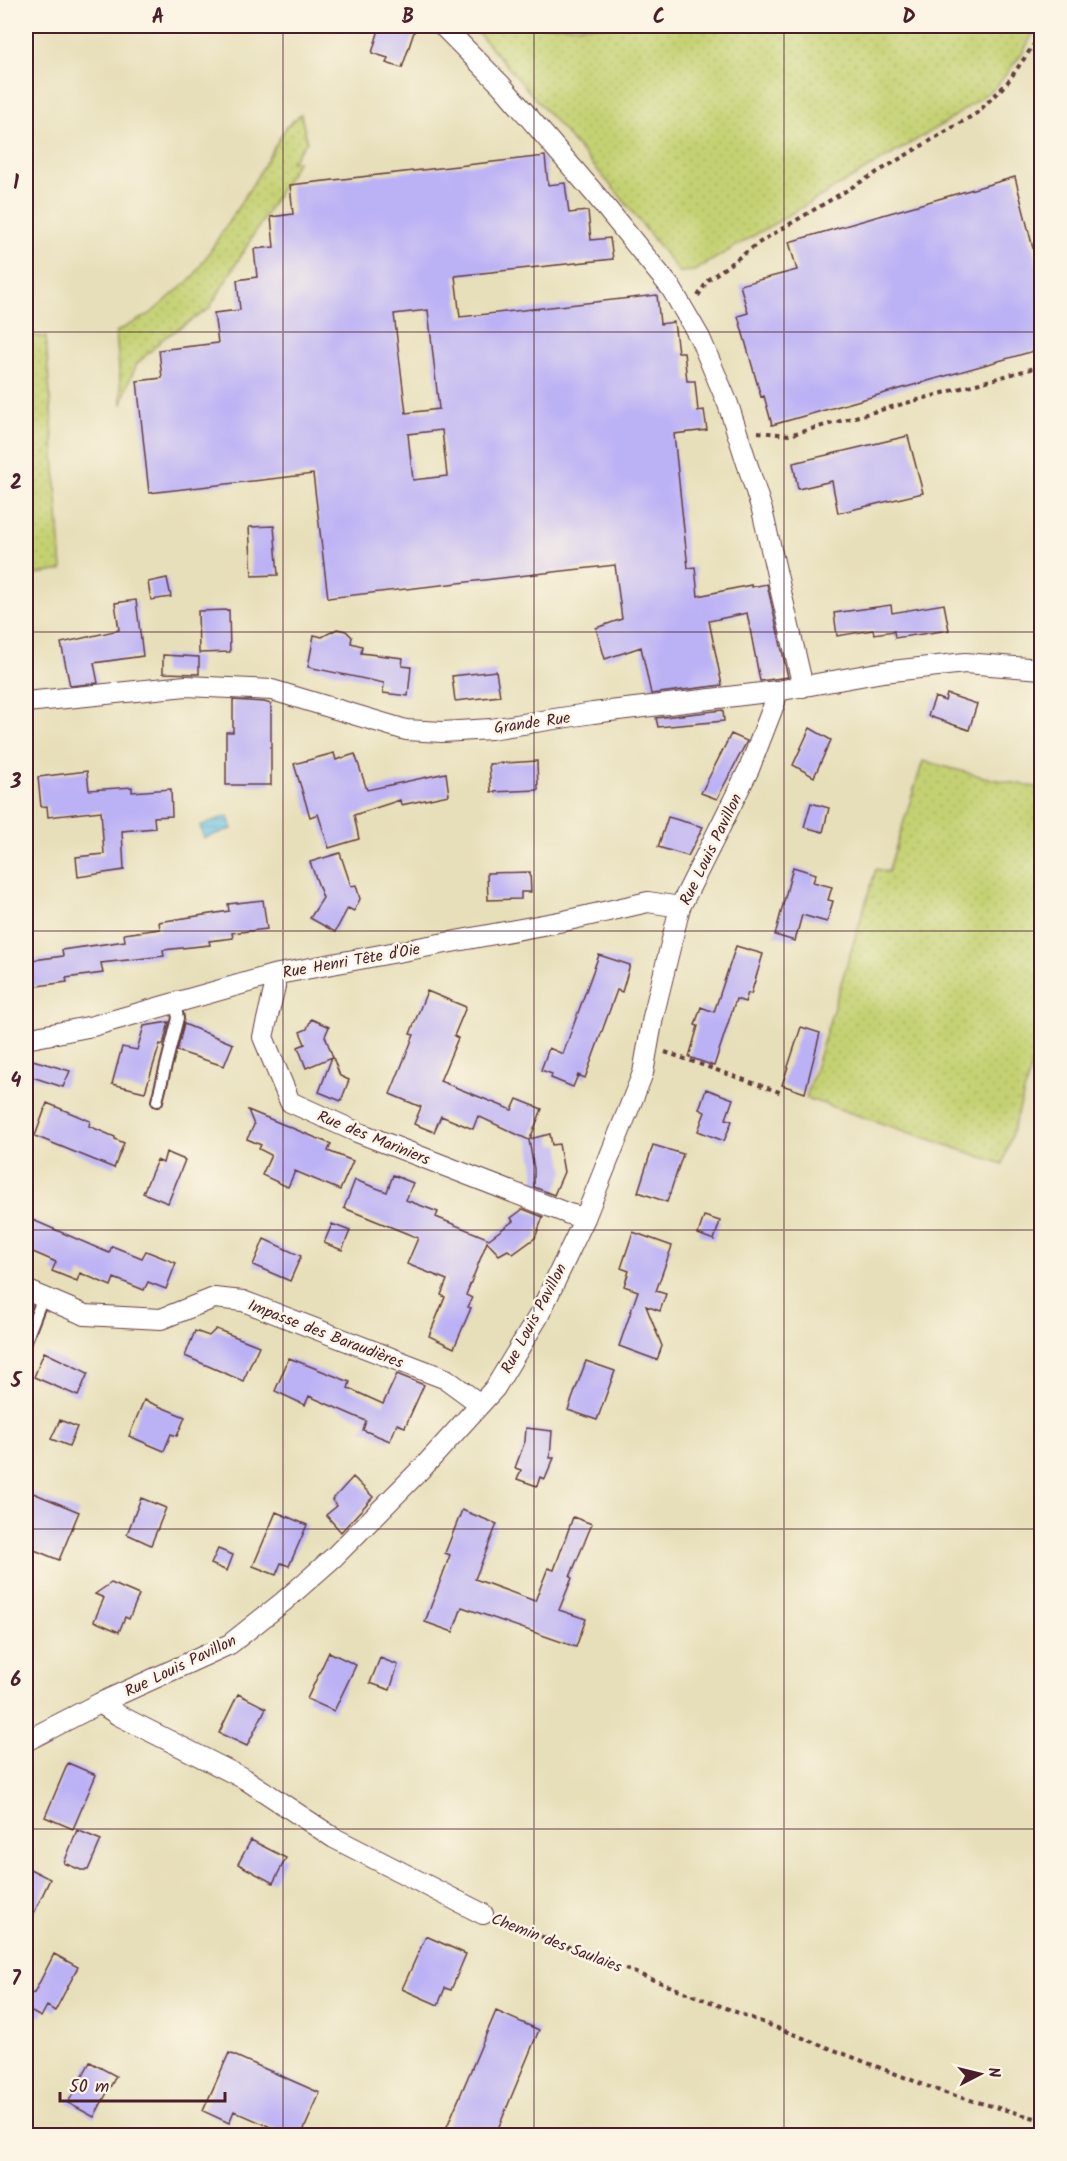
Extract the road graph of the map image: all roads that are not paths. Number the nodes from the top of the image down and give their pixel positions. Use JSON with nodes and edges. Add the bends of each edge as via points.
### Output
{"nodes":[{"id":1,"x":443,"y":26,"type":"edge"},
{"id":2,"x":1041,"y":669,"type":"edge"},
{"id":3,"x":803,"y":687,"type":"junction"},
{"id":4,"x":777,"y":691,"type":"junction"},
{"id":5,"x":26,"y":702,"type":"edge"},
{"id":6,"x":680,"y":907,"type":"junction"},
{"id":7,"x":273,"y":975,"type":"junction"},
{"id":8,"x":175,"y":1003,"type":"junction"},
{"id":9,"x":26,"y":1039,"type":"edge"},
{"id":10,"x":157,"y":1101,"type":"dead end"},
{"id":11,"x":585,"y":1218,"type":"junction"},
{"id":12,"x":34,"y":1293,"type":"edge"},
{"id":13,"x":26,"y":1341,"type":"edge"},
{"id":14,"x":480,"y":1404,"type":"junction"},
{"id":15,"x":100,"y":1703,"type":"junction"},
{"id":16,"x":26,"y":1741,"type":"edge"},
{"id":17,"x":483,"y":1914,"type":"road end"}],
"edges":[{"from":1,"to":3,"type":"street","via":[[501,85],[595,194],[671,288],[700,338],[728,404],[762,510]]},
{"from":2,"to":3,"type":"street","name":"Grande Rue","via":[[965,663],[883,672]]},
{"from":3,"to":4,"type":"street","name":"Grande Rue"},
{"from":4,"to":5,"type":"street","name":"Grande Rue","via":[[442,732],[406,730],[272,690],[186,686]]},
{"from":4,"to":6,"type":"street","name":"Rue Louis Pavillon","via":[[748,769]]},
{"from":6,"to":7,"type":"street","name":"Rue Henri Tête d'Oie","via":[[648,902]]},
{"from":6,"to":11,"type":"street","name":"Rue Louis Pavillon","via":[[643,1074]]},
{"from":7,"to":8,"type":"street","name":"Rue Henri Tête d'Oie"},
{"from":7,"to":11,"type":"street","name":"Rue des Mariniers","via":[[275,986],[263,1037],[290,1102],[357,1132]]},
{"from":8,"to":9,"type":"street","name":"Rue Henri Tête d'Oie","via":[[93,1026]]},
{"from":8,"to":10,"type":"lane","via":[[178,1018]]},
{"from":11,"to":14,"type":"street","name":"Rue Louis Pavillon","via":[[538,1317],[495,1388]]},
{"from":12,"to":13,"type":"lane"},
{"from":12,"to":14,"type":"street","name":"Impasse des Baraudières","via":[[85,1315],[161,1319],[214,1298],[243,1301],[446,1379]]},
{"from":14,"to":15,"type":"street","name":"Rue Louis Pavillon","via":[[334,1557],[236,1640]]},
{"from":15,"to":16,"type":"street","name":"Rue Louis Pavillon"},
{"from":15,"to":17,"type":"street","name":"Chemin des Saulaies","via":[[245,1779],[334,1838]]}]}
